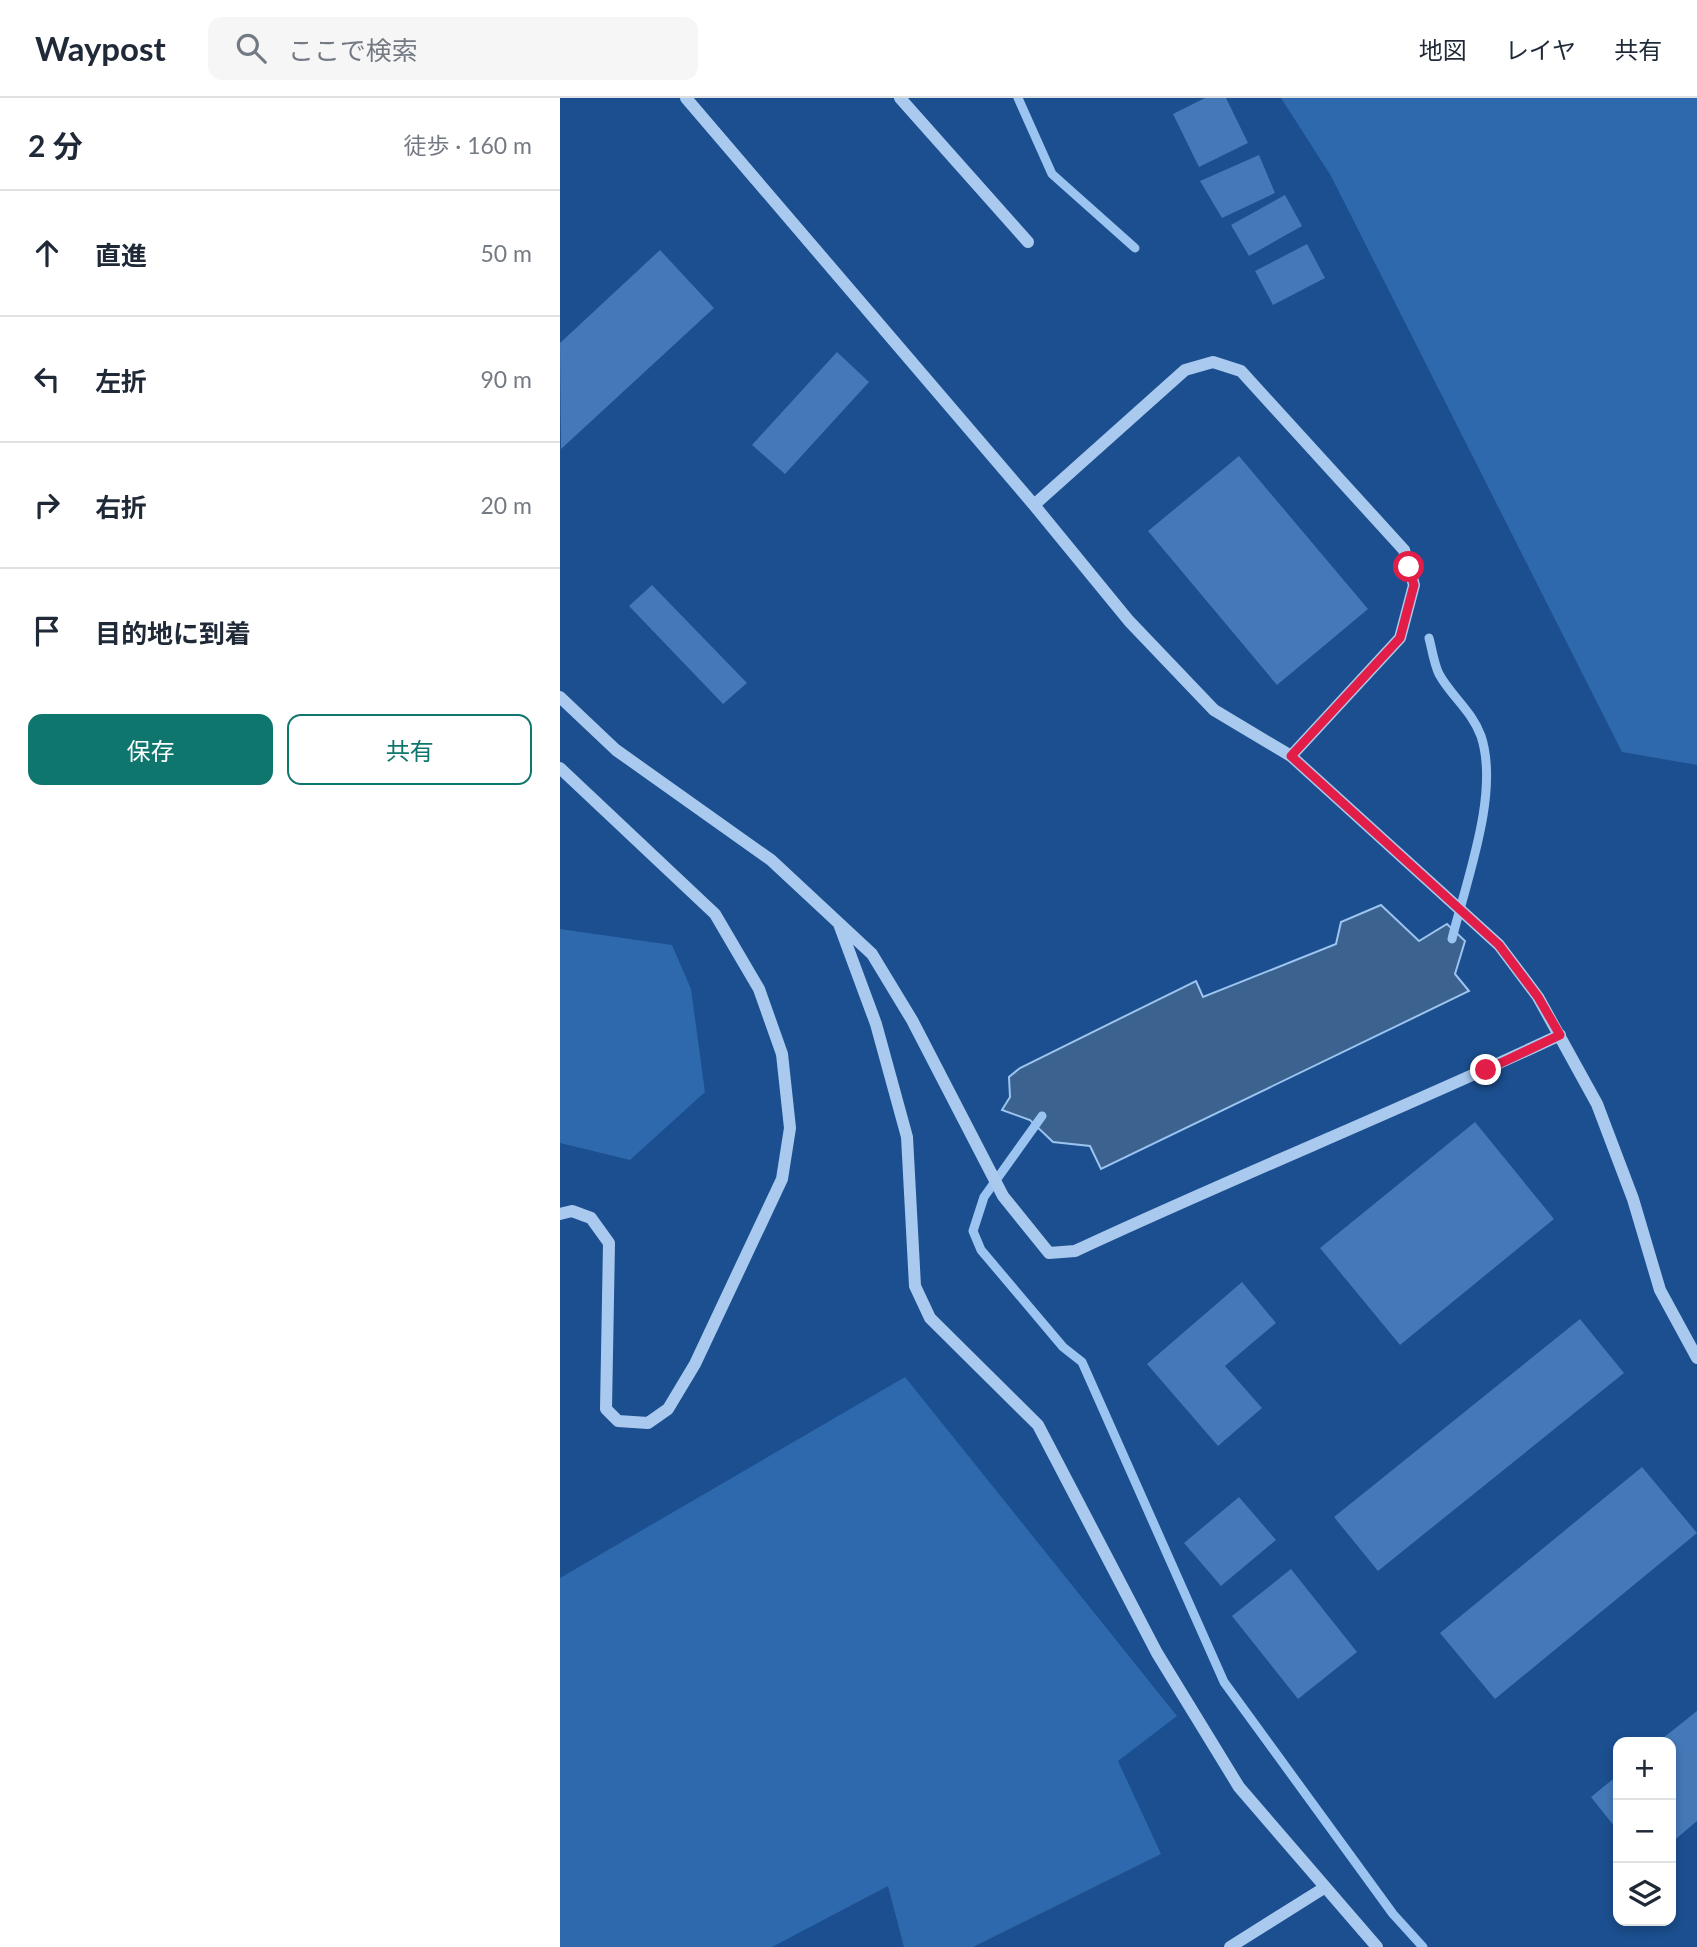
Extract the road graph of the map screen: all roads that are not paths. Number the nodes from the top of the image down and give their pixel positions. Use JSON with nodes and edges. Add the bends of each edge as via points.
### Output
{"nodes":[{"id":1,"x":686,"y":98,"type":"edge"},
{"id":2,"x":900,"y":98,"type":"edge"},
{"id":3,"x":1028,"y":242,"type":"dead end"},
{"id":4,"x":1034,"y":505,"type":"junction"},
{"id":5,"x":560,"y":698,"type":"edge"},
{"id":6,"x":1291,"y":756,"type":"junction"},
{"id":7,"x":560,"y":768,"type":"edge"},
{"id":8,"x":837,"y":919,"type":"junction"},
{"id":9,"x":1560,"y":1035,"type":"junction"},
{"id":10,"x":560,"y":1214,"type":"edge"},
{"id":11,"x":1697,"y":1358,"type":"edge"},
{"id":12,"x":1324,"y":1888,"type":"junction"},
{"id":13,"x":1230,"y":1947,"type":"edge"},
{"id":14,"x":1377,"y":1947,"type":"edge"}],
"edges":[{"from":1,"to":4,"type":"street"},
{"from":2,"to":3,"type":"street"},
{"from":4,"to":6,"type":"street","via":[[1129,621],[1214,710]]},
{"from":4,"to":6,"type":"street","via":[[1185,370],[1213,362],[1241,371],[1404,550],[1414,585],[1400,638]]},
{"from":5,"to":8,"type":"street","via":[[616,750],[771,860]]},
{"from":6,"to":9,"type":"street","via":[[1499,945]]},
{"from":7,"to":10,"type":"street","via":[[715,914],[759,989],[782,1054],[790,1128],[782,1179],[695,1364],[668,1409],[648,1423],[618,1421],[606,1409],[609,1243],[591,1218],[572,1211]]},
{"from":8,"to":9,"type":"street","via":[[872,954],[912,1020],[988,1172],[1049,1253],[1075,1251]]},
{"from":8,"to":12,"type":"street","via":[[876,1024],[907,1138],[915,1286],[930,1318],[1038,1425],[1157,1653],[1232,1776]]},
{"from":9,"to":11,"type":"street","via":[[1597,1104],[1633,1199],[1660,1290]]},
{"from":12,"to":13,"type":"street"},
{"from":12,"to":14,"type":"street"}]}
